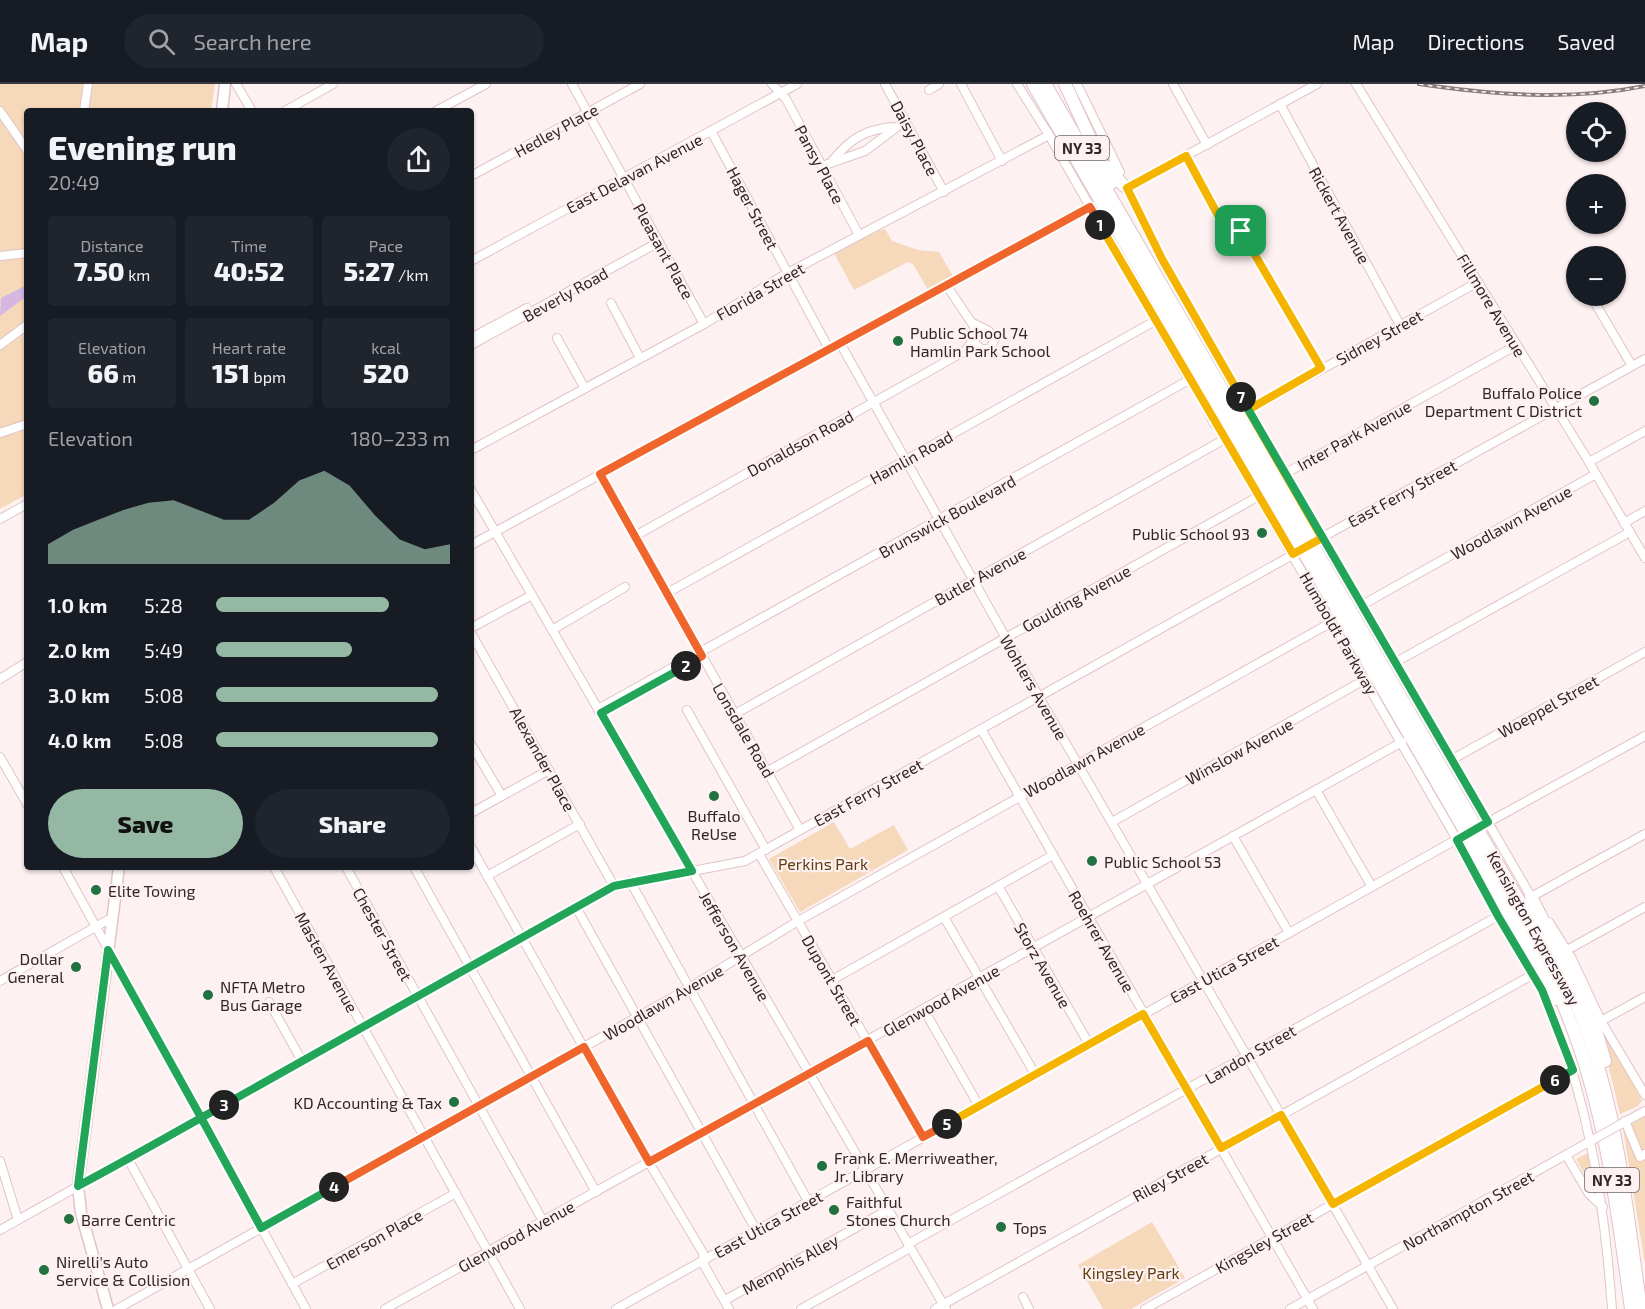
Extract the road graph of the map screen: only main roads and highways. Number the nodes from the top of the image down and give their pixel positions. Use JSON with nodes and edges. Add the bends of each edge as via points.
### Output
{"nodes":[{"id":1,"x":225,"y":84,"type":"edge"},
{"id":2,"x":1036,"y":84,"type":"edge"},
{"id":3,"x":1074,"y":87,"type":"edge"},
{"id":4,"x":222,"y":108,"type":"edge"},
{"id":5,"x":1127,"y":188,"type":"road end"},
{"id":6,"x":1128,"y":224,"type":"junction"},
{"id":7,"x":1161,"y":320,"type":"junction"},
{"id":8,"x":1216,"y":423,"type":"road end"},
{"id":9,"x":1460,"y":841,"type":"road end"},
{"id":10,"x":119,"y":870,"type":"edge"},
{"id":11,"x":1531,"y":897,"type":"road end"},
{"id":12,"x":1575,"y":1033,"type":"junction"},
{"id":13,"x":1608,"y":1095,"type":"junction"},
{"id":14,"x":1626,"y":1274,"type":"junction"},
{"id":15,"x":1639,"y":1295,"type":"junction"},
{"id":16,"x":1645,"y":1308,"type":"edge"},
{"id":17,"x":108,"y":1309,"type":"edge"},
{"id":18,"x":1625,"y":1309,"type":"edge"},
{"id":19,"x":1631,"y":1309,"type":"edge"},
{"id":20,"x":1641,"y":1309,"type":"edge"}],
"edges":[{"from":1,"to":4,"type":"main road"},
{"from":2,"to":6,"type":"highway","name":"Kensington Expressway","number":"NY 33"},
{"from":2,"to":7,"type":"highway","name":"Kensington Expressway","number":"NY 33"},
{"from":3,"to":5,"type":"highway","via":[[1119,181]]},
{"from":3,"to":6,"type":"highway"},
{"from":6,"to":13,"type":"highway","name":"Kensington Expressway","number":"NY 33","via":[[1553,957],[1588,1030]]},
{"from":7,"to":8,"type":"highway"},
{"from":7,"to":12,"type":"highway","name":"Kensington Expressway","number":"NY 33","via":[[1531,940]]},
{"from":9,"to":12,"type":"highway"},
{"from":10,"to":17,"type":"main road","via":[[78,1186],[81,1213]]},
{"from":11,"to":13,"type":"highway","via":[[1592,1014],[1608,1074]]},
{"from":12,"to":14,"type":"highway","name":"Kensington Expressway","number":"NY 33","via":[[1590,1075],[1608,1155]]},
{"from":13,"to":15,"type":"highway","name":"Kensington Expressway","number":"NY 33"},
{"from":14,"to":18,"type":"highway"},
{"from":14,"to":19,"type":"highway","name":"Kensington Expressway","number":"NY 33"},
{"from":15,"to":16,"type":"highway"},
{"from":15,"to":20,"type":"highway","name":"Kensington Expressway","number":"NY 33"}]}
